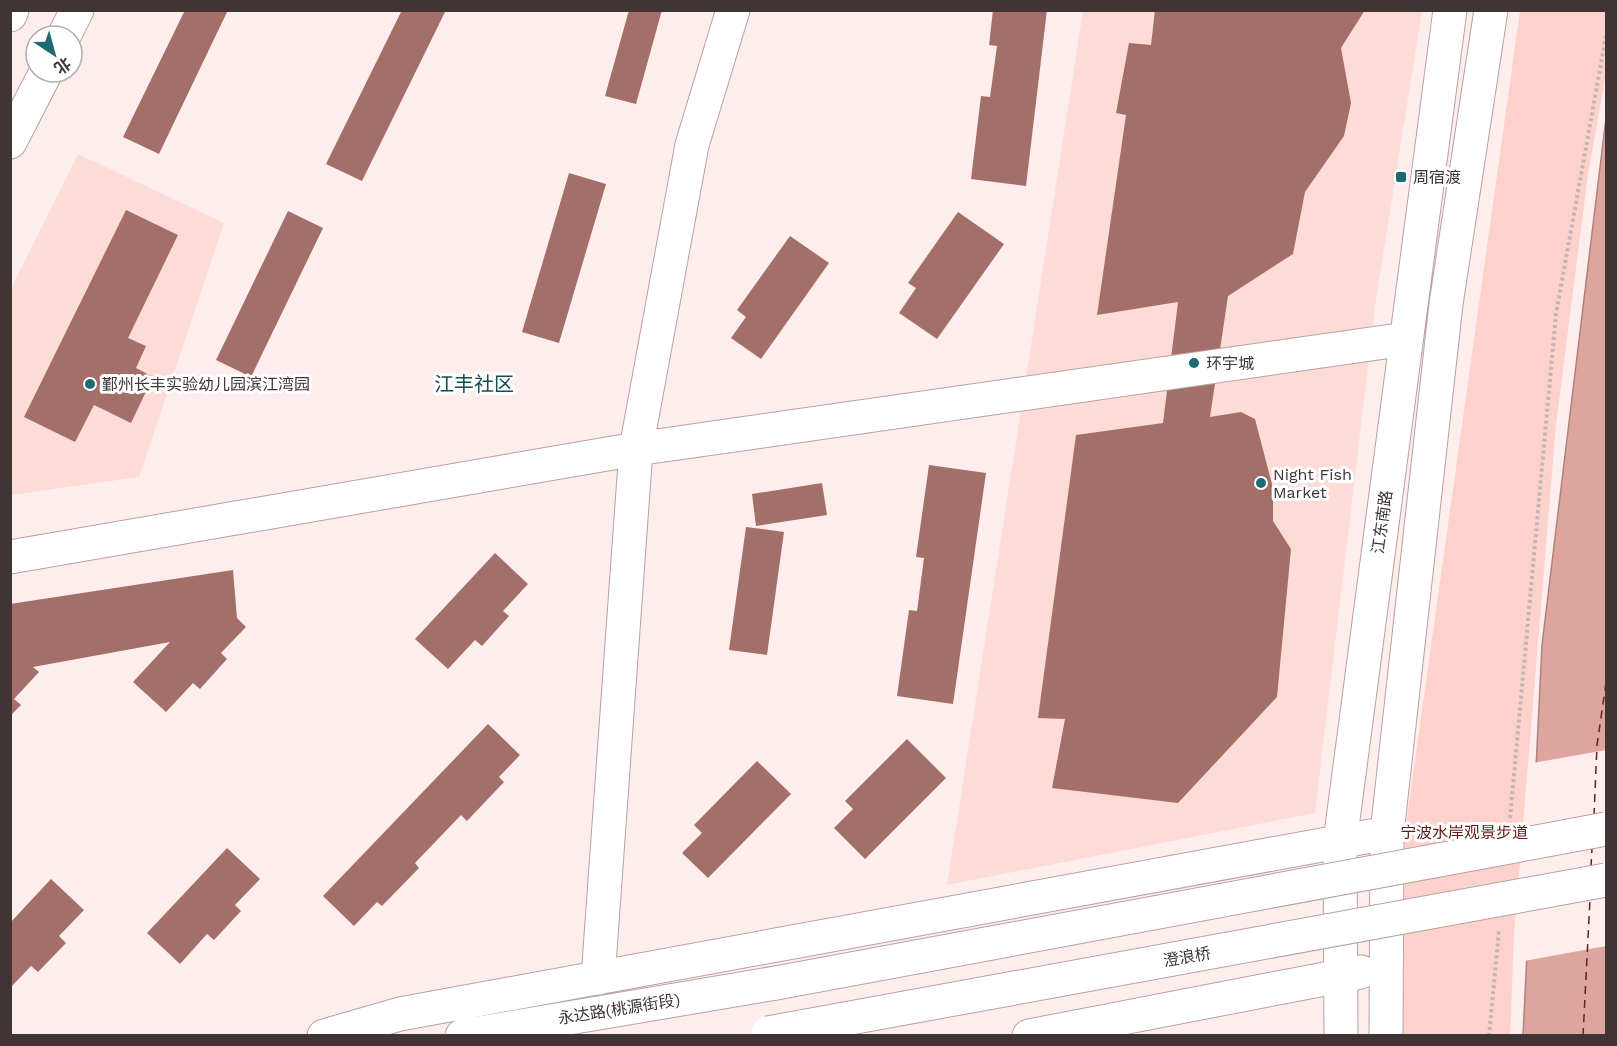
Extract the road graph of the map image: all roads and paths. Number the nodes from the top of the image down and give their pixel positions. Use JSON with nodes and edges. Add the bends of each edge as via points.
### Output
{"nodes":[{"id":1,"x":77,"y":10,"type":"edge"},
{"id":2,"x":733,"y":10,"type":"edge"},
{"id":3,"x":1450,"y":10,"type":"edge"},
{"id":4,"x":1491,"y":10,"type":"edge"},
{"id":5,"x":70,"y":24,"type":"edge"},
{"id":6,"x":1606,"y":36,"type":"edge"},
{"id":7,"x":40,"y":84,"type":"edge"},
{"id":8,"x":10,"y":142,"type":"edge"},
{"id":9,"x":1406,"y":339,"type":"junction"},
{"id":10,"x":636,"y":449,"type":"junction"},
{"id":11,"x":10,"y":557,"type":"edge"},
{"id":12,"x":1509,"y":823,"type":"dead end"},
{"id":13,"x":1606,"y":829,"type":"edge"},
{"id":14,"x":1387,"y":833,"type":"junction"},
{"id":15,"x":1340,"y":842,"type":"junction"},
{"id":16,"x":1606,"y":880,"type":"edge"},
{"id":17,"x":1499,"y":929,"type":"dead end"},
{"id":18,"x":1386,"y":968,"type":"junction"},
{"id":19,"x":1340,"y":976,"type":"junction"},
{"id":20,"x":598,"y":978,"type":"junction"},
{"id":21,"x":761,"y":1034,"type":"edge"},
{"id":22,"x":324,"y":1035,"type":"edge"},
{"id":23,"x":462,"y":1035,"type":"edge"},
{"id":24,"x":1029,"y":1035,"type":"edge"},
{"id":25,"x":1341,"y":1035,"type":"edge"},
{"id":26,"x":1386,"y":1035,"type":"edge"},
{"id":27,"x":1490,"y":1035,"type":"edge"}],
"edges":[{"from":1,"to":5,"type":"main road"},
{"from":2,"to":10,"type":"main road","via":[[692,145]]},
{"from":3,"to":9,"type":"main road","name":"江东南路"},
{"from":4,"to":14,"type":"main road","via":[[1446,304]]},
{"from":6,"to":12,"type":"path","via":[[1556,314]]},
{"from":7,"to":8,"type":"main road"},
{"from":9,"to":10,"type":"main road"},
{"from":9,"to":15,"type":"main road","name":"江东南路"},
{"from":10,"to":11,"type":"main road"},
{"from":10,"to":20,"type":"main road"},
{"from":13,"to":23,"type":"main road","name":"永达路(桃源街段)","bridge":true,"via":[[776,983]]},
{"from":14,"to":15,"type":"main road"},
{"from":14,"to":18,"type":"main road"},
{"from":15,"to":19,"type":"main road","name":"江东南路"},
{"from":15,"to":20,"type":"main road"},
{"from":16,"to":21,"type":"main road","name":"澄浪桥","bridge":true},
{"from":17,"to":27,"type":"path"},
{"from":18,"to":19,"type":"main road"},
{"from":18,"to":26,"type":"main road"},
{"from":19,"to":24,"type":"main road"},
{"from":19,"to":25,"type":"main road","name":"江东南路"},
{"from":20,"to":22,"type":"main road","via":[[400,1014]]}]}
